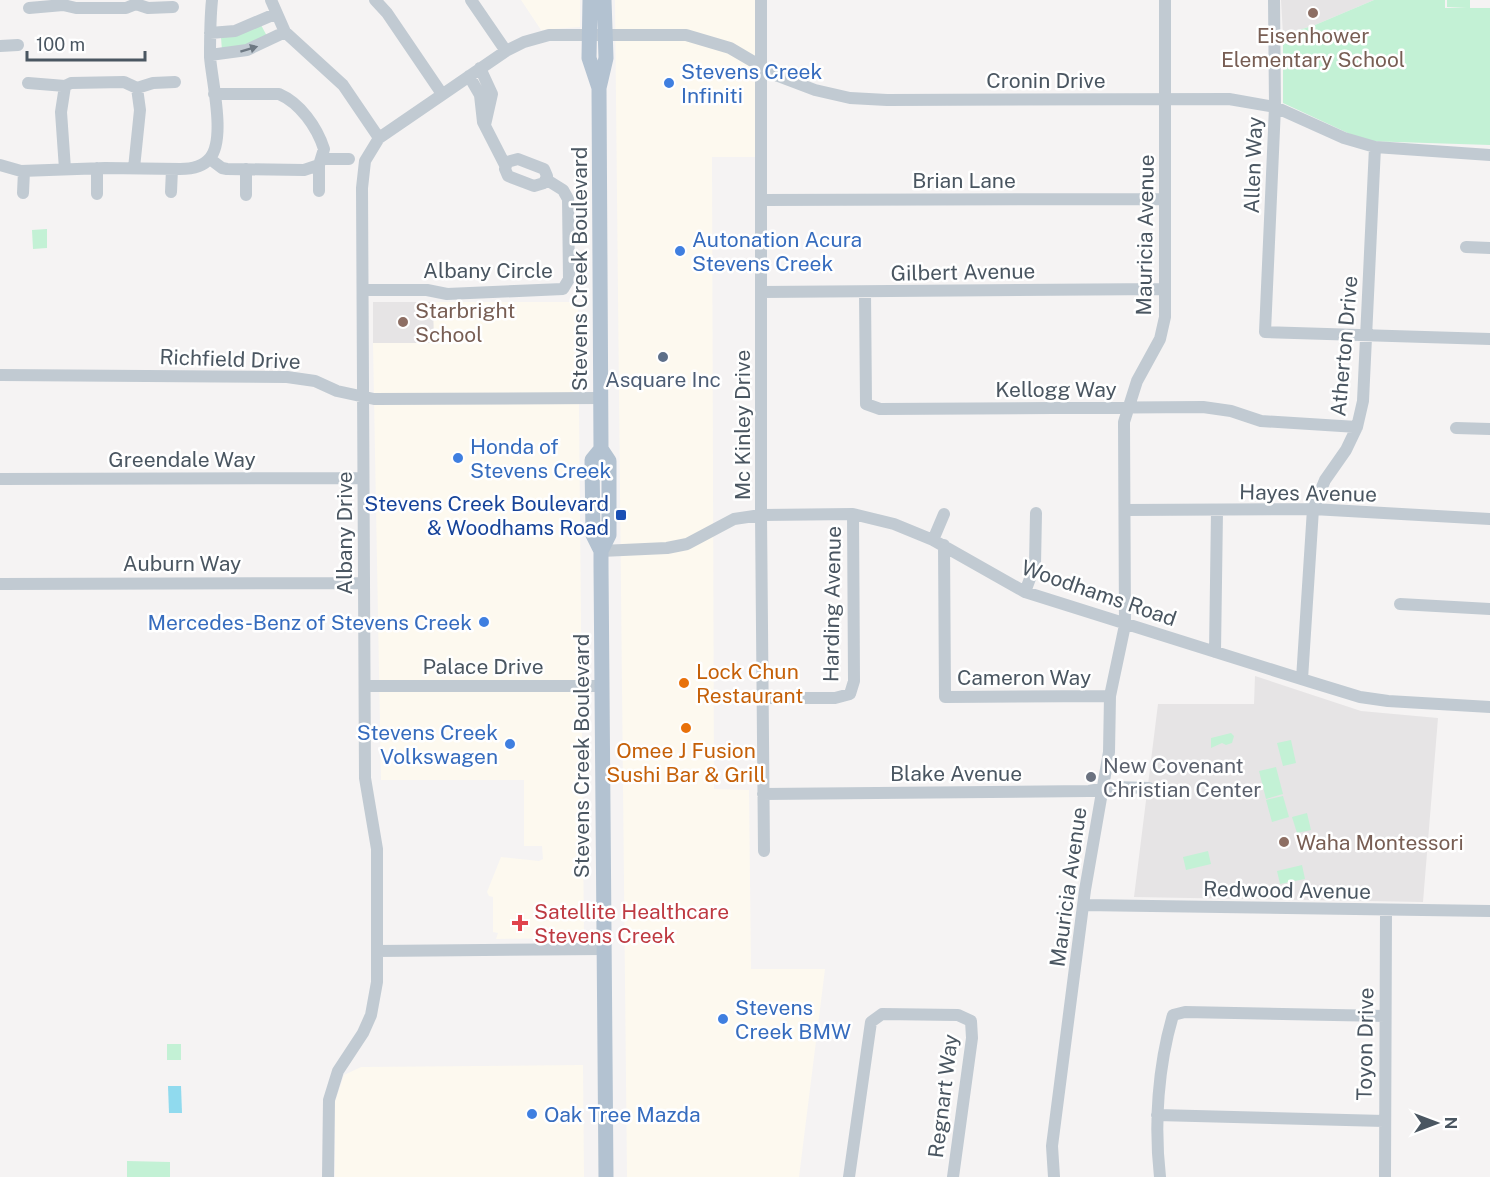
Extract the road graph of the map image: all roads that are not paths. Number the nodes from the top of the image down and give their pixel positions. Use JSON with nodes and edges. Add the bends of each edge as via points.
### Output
{"nodes":[{"id":1,"x":212,"y":0,"type":"edge"},
{"id":2,"x":270,"y":0,"type":"edge"},
{"id":3,"x":375,"y":0,"type":"edge"},
{"id":4,"x":471,"y":0,"type":"edge"},
{"id":5,"x":590,"y":0,"type":"edge"},
{"id":6,"x":604,"y":0,"type":"edge"},
{"id":7,"x":761,"y":0,"type":"edge"},
{"id":8,"x":1165,"y":0,"type":"edge"},
{"id":9,"x":1274,"y":0,"type":"edge"},
{"id":10,"x":136,"y":2,"type":"edge"},
{"id":11,"x":63,"y":3,"type":"edge"},
{"id":12,"x":173,"y":7,"type":"dead end"},
{"id":13,"x":29,"y":8,"type":"dead end"},
{"id":14,"x":275,"y":14,"type":"junction"},
{"id":15,"x":285,"y":32,"type":"junction"},
{"id":16,"x":210,"y":33,"type":"junction"},
{"id":17,"x":589,"y":34,"type":"junction"},
{"id":18,"x":606,"y":34,"type":"junction"},
{"id":19,"x":18,"y":45,"type":"dead end"},
{"id":20,"x":0,"y":46,"type":"edge"},
{"id":21,"x":506,"y":51,"type":"junction"},
{"id":22,"x":210,"y":55,"type":"junction"},
{"id":23,"x":761,"y":66,"type":"junction"},
{"id":24,"x":480,"y":68,"type":"junction"},
{"id":25,"x":469,"y":76,"type":"junction"},
{"id":26,"x":28,"y":82,"type":"dead end"},
{"id":27,"x":175,"y":82,"type":"dead end"},
{"id":28,"x":65,"y":86,"type":"junction"},
{"id":29,"x":137,"y":88,"type":"junction"},
{"id":30,"x":599,"y":88,"type":"junction"},
{"id":31,"x":214,"y":94,"type":"junction"},
{"id":32,"x":442,"y":94,"type":"junction"},
{"id":33,"x":1165,"y":99,"type":"junction"},
{"id":34,"x":486,"y":106,"type":"junction"},
{"id":35,"x":1275,"y":107,"type":"junction"},
{"id":36,"x":379,"y":138,"type":"junction"},
{"id":37,"x":1375,"y":147,"type":"junction"},
{"id":38,"x":1490,"y":155,"type":"edge"},
{"id":39,"x":210,"y":159,"type":"junction"},
{"id":40,"x":349,"y":159,"type":"dead end"},
{"id":41,"x":321,"y":162,"type":"junction"},
{"id":42,"x":0,"y":165,"type":"edge"},
{"id":43,"x":505,"y":165,"type":"junction"},
{"id":44,"x":97,"y":168,"type":"junction"},
{"id":45,"x":134,"y":168,"type":"junction"},
{"id":46,"x":65,"y":169,"type":"junction"},
{"id":47,"x":172,"y":169,"type":"junction"},
{"id":48,"x":246,"y":169,"type":"junction"},
{"id":49,"x":24,"y":171,"type":"junction"},
{"id":50,"x":547,"y":180,"type":"junction"},
{"id":51,"x":319,"y":191,"type":"dead end"},
{"id":52,"x":171,"y":192,"type":"dead end"},
{"id":53,"x":23,"y":193,"type":"dead end"},
{"id":54,"x":97,"y":194,"type":"dead end"},
{"id":55,"x":246,"y":195,"type":"dead end"},
{"id":56,"x":1166,"y":199,"type":"junction"},
{"id":57,"x":763,"y":201,"type":"junction"},
{"id":58,"x":1466,"y":247,"type":"dead end"},
{"id":59,"x":1490,"y":248,"type":"edge"},
{"id":60,"x":1165,"y":289,"type":"junction"},
{"id":61,"x":363,"y":290,"type":"junction"},
{"id":62,"x":762,"y":292,"type":"junction"},
{"id":63,"x":865,"y":292,"type":"junction"},
{"id":64,"x":1367,"y":336,"type":"junction"},
{"id":65,"x":1490,"y":339,"type":"edge"},
{"id":66,"x":0,"y":375,"type":"edge"},
{"id":67,"x":363,"y":396,"type":"junction"},
{"id":68,"x":601,"y":398,"type":"junction"},
{"id":69,"x":1129,"y":408,"type":"junction"},
{"id":70,"x":1357,"y":427,"type":"junction"},
{"id":71,"x":1456,"y":428,"type":"dead end"},
{"id":72,"x":1490,"y":429,"type":"edge"},
{"id":73,"x":0,"y":478,"type":"edge"},
{"id":74,"x":363,"y":478,"type":"junction"},
{"id":75,"x":1313,"y":509,"type":"junction"},
{"id":76,"x":1125,"y":510,"type":"junction"},
{"id":77,"x":1217,"y":511,"type":"junction"},
{"id":78,"x":1036,"y":513,"type":"dead end"},
{"id":79,"x":853,"y":514,"type":"junction"},
{"id":80,"x":944,"y":514,"type":"dead end"},
{"id":81,"x":761,"y":515,"type":"junction"},
{"id":82,"x":1490,"y":519,"type":"edge"},
{"id":83,"x":933,"y":540,"type":"junction"},
{"id":84,"x":945,"y":545,"type":"junction"},
{"id":85,"x":601,"y":551,"type":"junction"},
{"id":86,"x":364,"y":582,"type":"junction"},
{"id":87,"x":0,"y":584,"type":"edge"},
{"id":88,"x":1025,"y":592,"type":"junction"},
{"id":89,"x":1400,"y":604,"type":"dead end"},
{"id":90,"x":1490,"y":609,"type":"edge"},
{"id":91,"x":1125,"y":625,"type":"junction"},
{"id":92,"x":1215,"y":652,"type":"junction"},
{"id":93,"x":1302,"y":679,"type":"junction"},
{"id":94,"x":365,"y":686,"type":"junction"},
{"id":95,"x":601,"y":686,"type":"junction"},
{"id":96,"x":1110,"y":696,"type":"junction"},
{"id":97,"x":762,"y":698,"type":"junction"},
{"id":98,"x":1490,"y":708,"type":"edge"},
{"id":99,"x":1149,"y":788,"type":"dead end"},
{"id":100,"x":1102,"y":791,"type":"junction"},
{"id":101,"x":763,"y":794,"type":"junction"},
{"id":102,"x":764,"y":850,"type":"dead end"},
{"id":103,"x":1083,"y":905,"type":"junction"},
{"id":104,"x":1386,"y":911,"type":"junction"},
{"id":105,"x":1490,"y":911,"type":"edge"},
{"id":106,"x":603,"y":949,"type":"junction"},
{"id":107,"x":377,"y":951,"type":"junction"},
{"id":108,"x":1385,"y":1016,"type":"junction"},
{"id":109,"x":1157,"y":1115,"type":"junction"},
{"id":110,"x":1384,"y":1121,"type":"junction"},
{"id":111,"x":328,"y":1177,"type":"edge"},
{"id":112,"x":606,"y":1177,"type":"edge"},
{"id":113,"x":849,"y":1177,"type":"edge"},
{"id":114,"x":952,"y":1177,"type":"edge"},
{"id":115,"x":1054,"y":1177,"type":"edge"},
{"id":116,"x":1160,"y":1177,"type":"edge"},
{"id":117,"x":1385,"y":1177,"type":"edge"}],
"edges":[{"from":1,"to":16,"type":"street"},
{"from":2,"to":14,"type":"street"},
{"from":3,"to":32,"type":"street"},
{"from":4,"to":21,"type":"street"},
{"from":5,"to":17,"type":"main road","name":"Stevens Creek Boulevard"},
{"from":6,"to":18,"type":"main road","name":"Stevens Creek Boulevard"},
{"from":7,"to":23,"type":"street","name":"Mc Kinley Drive"},
{"from":8,"to":33,"type":"street","name":"Mauricia Avenue"},
{"from":9,"to":35,"type":"street","name":"Allen Way"},
{"from":10,"to":11,"type":"street","via":[[116,8],[76,8]]},
{"from":10,"to":12,"type":"street","via":[[147,8]]},
{"from":11,"to":13,"type":"street"},
{"from":14,"to":15,"type":"street"},
{"from":14,"to":16,"type":"street","via":[[235,32]]},
{"from":22,"to":15,"type":"street","one_way":true,"via":[[247,51]]},
{"from":15,"to":36,"type":"street","via":[[343,85]]},
{"from":16,"to":22,"type":"street"},
{"from":17,"to":18,"type":"street","name":"Albany Drive"},
{"from":17,"to":21,"type":"street","name":"Albany Drive","via":[[536,38]]},
{"from":17,"to":30,"type":"main road","name":"Stevens Creek Boulevard","via":[[589,58]]},
{"from":18,"to":23,"type":"street","name":"Cronin Drive","via":[[686,35],[730,48]]},
{"from":18,"to":30,"type":"main road","name":"Stevens Creek Boulevard","via":[[606,58]]},
{"from":19,"to":20,"type":"street"},
{"from":21,"to":24,"type":"street","name":"Albany Drive"},
{"from":22,"to":31,"type":"street"},
{"from":23,"to":33,"type":"street","name":"Cronin Drive","via":[[815,90],[850,98]]},
{"from":23,"to":57,"type":"street","name":"Mc Kinley Drive"},
{"from":24,"to":25,"type":"street","name":"Albany Drive"},
{"from":24,"to":34,"type":"street","via":[[490,84]]},
{"from":25,"to":32,"type":"street","name":"Albany Drive"},
{"from":25,"to":34,"type":"street"},
{"from":26,"to":28,"type":"street"},
{"from":27,"to":29,"type":"street","via":[[153,82]]},
{"from":28,"to":29,"type":"street","via":[[71,82],[124,82]]},
{"from":28,"to":46,"type":"street","via":[[61,112]]},
{"from":29,"to":45,"type":"street","via":[[140,120]]},
{"from":30,"to":68,"type":"main road","name":"Stevens Creek Boulevard"},
{"from":31,"to":39,"type":"street","via":[[218,131]]},
{"from":31,"to":41,"type":"street","via":[[270,93],[289,98],[321,140]]},
{"from":32,"to":36,"type":"street","name":"Albany Drive"},
{"from":33,"to":35,"type":"street","name":"Cronin Drive","via":[[1229,99]]},
{"from":33,"to":56,"type":"street","name":"Mauricia Avenue"},
{"from":34,"to":43,"type":"street","via":[[481,117]]},
{"from":35,"to":37,"type":"street","name":"Cronin Drive","via":[[1344,138]]},
{"from":35,"to":64,"type":"street","name":"Allen Way","via":[[1265,332]]},
{"from":36,"to":61,"type":"street","name":"Albany Drive","via":[[370,148],[363,173]]},
{"from":37,"to":38,"type":"street","name":"Cronin Drive"},
{"from":37,"to":64,"type":"street","name":"Atherton Drive"},
{"from":39,"to":47,"type":"street","via":[[192,168]]},
{"from":39,"to":48,"type":"street","via":[[222,168]]},
{"from":40,"to":41,"type":"street"},
{"from":41,"to":48,"type":"street","via":[[304,170]]},
{"from":41,"to":51,"type":"street"},
{"from":42,"to":49,"type":"street"},
{"from":43,"to":50,"type":"street","name":"Albany Circle","via":[[514,159],[541,167]]},
{"from":43,"to":50,"type":"street","via":[[511,178],[538,187]]},
{"from":44,"to":45,"type":"street"},
{"from":44,"to":46,"type":"street"},
{"from":44,"to":54,"type":"street"},
{"from":45,"to":47,"type":"street"},
{"from":46,"to":49,"type":"street"},
{"from":47,"to":52,"type":"street"},
{"from":48,"to":55,"type":"street"},
{"from":49,"to":53,"type":"street"},
{"from":50,"to":61,"type":"street","name":"Albany Circle","via":[[563,190],[568,199],[569,279],[563,289],[447,294],[427,290]]},
{"from":56,"to":57,"type":"street","name":"Brian Lane"},
{"from":56,"to":60,"type":"street","name":"Mauricia Avenue"},
{"from":57,"to":62,"type":"street","name":"Mc Kinley Drive"},
{"from":58,"to":59,"type":"street"},
{"from":60,"to":63,"type":"street","name":"Gilbert Avenue"},
{"from":60,"to":69,"type":"street","name":"Mauricia Avenue","via":[[1160,339],[1137,381]]},
{"from":61,"to":67,"type":"street","name":"Albany Drive"},
{"from":62,"to":63,"type":"street","name":"Gilbert Avenue"},
{"from":62,"to":81,"type":"street","name":"Mc Kinley Drive"},
{"from":63,"to":69,"type":"street","name":"Kellogg Way","via":[[866,404],[880,409]]},
{"from":64,"to":65,"type":"street","via":[[1412,334]]},
{"from":64,"to":70,"type":"street","name":"Atherton Drive","via":[[1363,401]]},
{"from":66,"to":67,"type":"street","name":"Richfield Drive","via":[[290,377]]},
{"from":67,"to":68,"type":"street","name":"Richfield Drive"},
{"from":67,"to":74,"type":"street","name":"Albany Drive"},
{"from":68,"to":85,"type":"main road","name":"Stevens Creek Boulevard","via":[[601,449],[592,460],[593,535]]},
{"from":69,"to":70,"type":"street","name":"Kellogg Way","via":[[1203,407],[1261,421]]},
{"from":69,"to":76,"type":"street","name":"Mauricia Avenue","via":[[1124,422]]},
{"from":70,"to":75,"type":"street","name":"Atherton Drive","via":[[1325,480]]},
{"from":71,"to":72,"type":"street"},
{"from":73,"to":74,"type":"street","name":"Greendale Way"},
{"from":74,"to":86,"type":"street","name":"Albany Drive"},
{"from":75,"to":77,"type":"street","name":"Hayes Avenue"},
{"from":75,"to":82,"type":"street","name":"Hayes Avenue"},
{"from":75,"to":93,"type":"street","name":"Atherton Drive"},
{"from":76,"to":77,"type":"street","name":"Hayes Avenue"},
{"from":76,"to":91,"type":"street","name":"Mauricia Avenue"},
{"from":77,"to":92,"type":"street"},
{"from":78,"to":88,"type":"street","via":[[1035,566]]},
{"from":79,"to":81,"type":"street","name":"Woodhams Road"},
{"from":79,"to":83,"type":"street","name":"Woodhams Road","via":[[894,524]]},
{"from":79,"to":97,"type":"street","name":"Harding Avenue","via":[[854,681],[850,694],[835,698]]},
{"from":80,"to":83,"type":"street"},
{"from":81,"to":85,"type":"street","name":"Woodhams Road","via":[[734,519],[687,544]]},
{"from":81,"to":97,"type":"street","name":"Mc Kinley Drive"},
{"from":83,"to":84,"type":"street","name":"Woodhams Road"},
{"from":84,"to":88,"type":"street","name":"Woodhams Road"},
{"from":84,"to":96,"type":"street","name":"Cameron Way","via":[[945,697]]},
{"from":85,"to":95,"type":"main road","name":"Stevens Creek Boulevard"},
{"from":86,"to":87,"type":"street","name":"Auburn Way"},
{"from":86,"to":94,"type":"street","name":"Albany Drive"},
{"from":88,"to":91,"type":"street","name":"Woodhams Road"},
{"from":89,"to":90,"type":"street"},
{"from":91,"to":92,"type":"street","name":"Woodhams Road"},
{"from":91,"to":96,"type":"street","name":"Mauricia Avenue"},
{"from":92,"to":93,"type":"street","name":"Woodhams Road"},
{"from":93,"to":98,"type":"street","name":"Woodhams Road","via":[[1360,697]]},
{"from":94,"to":95,"type":"street","name":"Palace Drive"},
{"from":94,"to":107,"type":"street","name":"Albany Drive","via":[[366,793],[377,849]]},
{"from":95,"to":106,"type":"main road","name":"Stevens Creek Boulevard"},
{"from":96,"to":100,"type":"street","name":"Mauricia Avenue","via":[[1109,752]]},
{"from":97,"to":101,"type":"street","name":"Mc Kinley Drive"},
{"from":99,"to":100,"type":"street","name":"Blake Avenue","via":[[1113,787]]},
{"from":100,"to":101,"type":"street","name":"Blake Avenue"},
{"from":100,"to":103,"type":"street","name":"Mauricia Avenue"},
{"from":101,"to":102,"type":"street","name":"Mc Kinley Drive"},
{"from":103,"to":104,"type":"street","name":"Redwood Avenue"},
{"from":103,"to":115,"type":"street","name":"Mauricia Avenue","via":[[1052,1146]]},
{"from":104,"to":105,"type":"street","name":"Redwood Avenue"},
{"from":104,"to":108,"type":"street","name":"Toyon Drive"},
{"from":106,"to":107,"type":"street"},
{"from":106,"to":112,"type":"main road","name":"Stevens Creek Boulevard"},
{"from":107,"to":111,"type":"street","name":"Albany Drive","via":[[371,1015],[338,1071],[329,1100]]},
{"from":108,"to":109,"type":"street","via":[[1185,1012],[1173,1015]]},
{"from":108,"to":110,"type":"street","name":"Toyon Drive"},
{"from":109,"to":110,"type":"street"},
{"from":109,"to":116,"type":"street"},
{"from":110,"to":117,"type":"street","name":"Toyon Drive"},
{"from":113,"to":114,"type":"street","name":"Regnart Way","via":[[871,1022],[882,1014],[958,1015],[971,1021],[972,1038]]}]}
